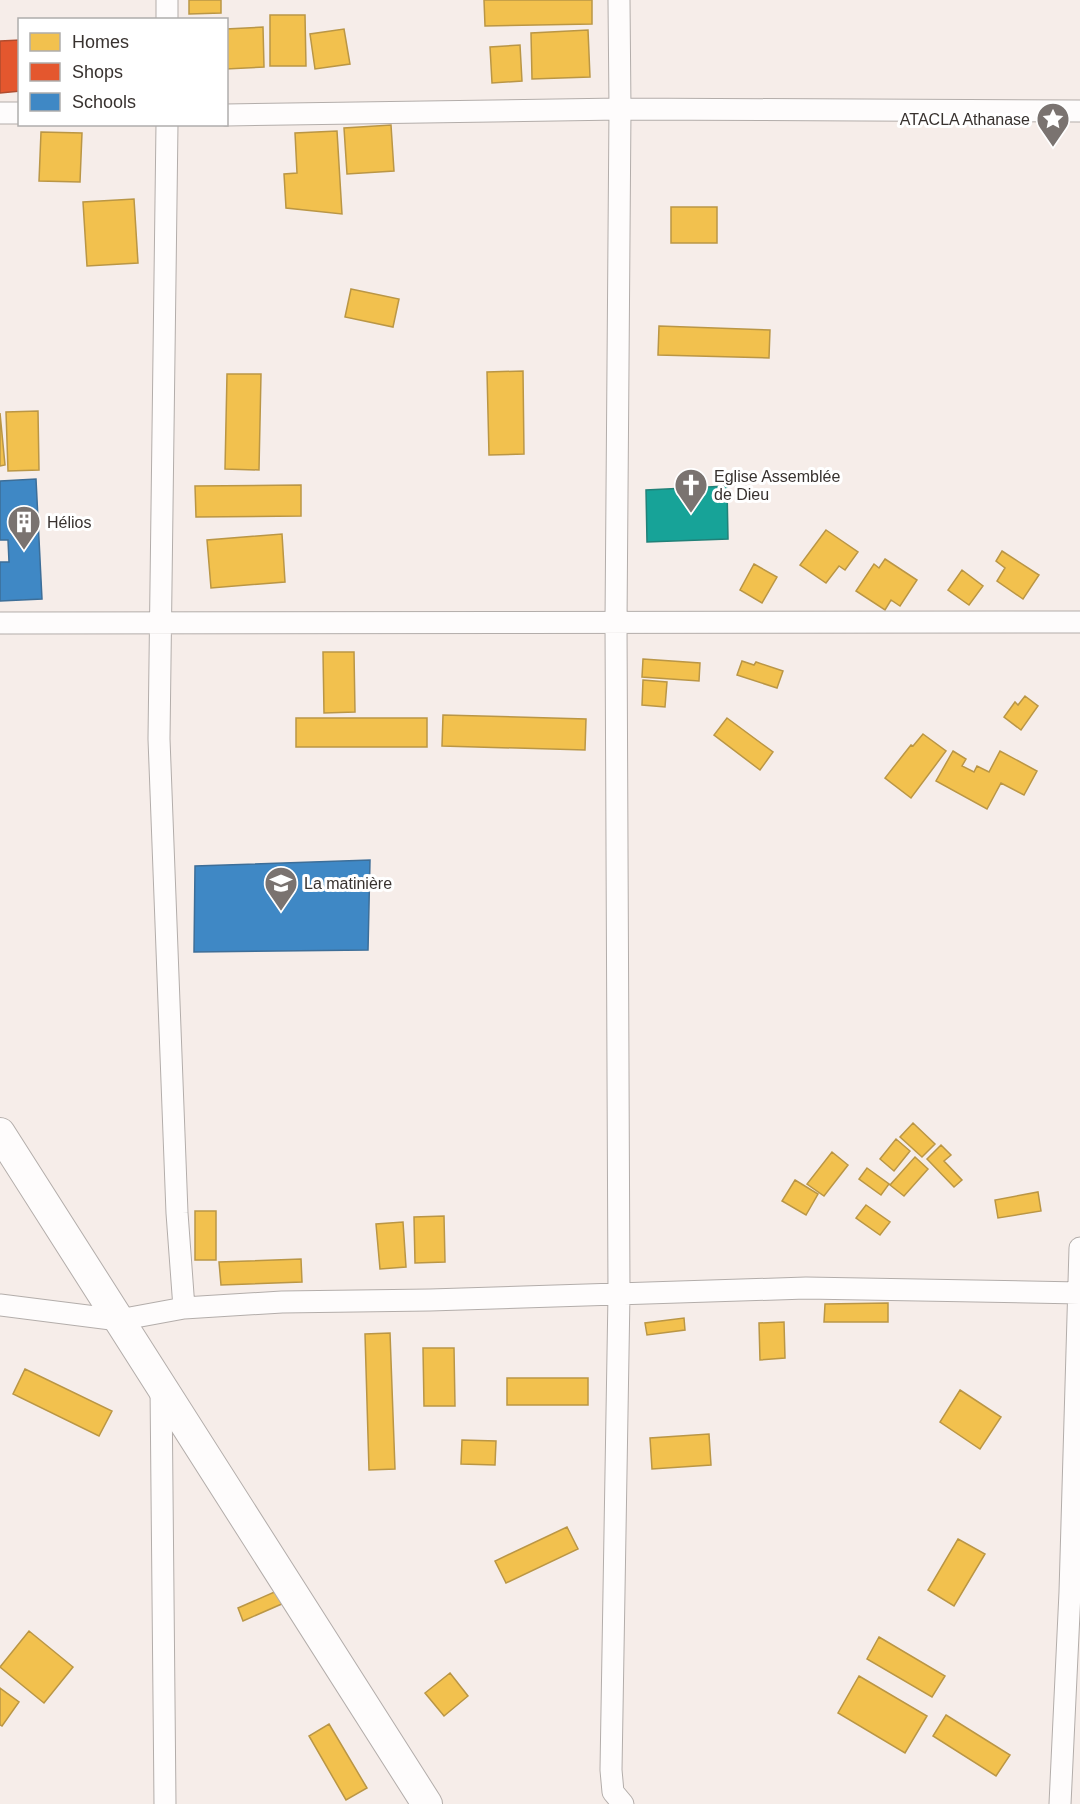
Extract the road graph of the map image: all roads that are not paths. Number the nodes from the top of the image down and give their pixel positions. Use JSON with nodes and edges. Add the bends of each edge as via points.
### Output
{"nodes":[{"id":1,"x":167,"y":0,"type":"edge"},
{"id":2,"x":619,"y":0,"type":"edge"},
{"id":3,"x":167,"y":18,"type":"edge"},
{"id":4,"x":620,"y":109,"type":"junction"},
{"id":5,"x":1080,"y":111,"type":"edge"},
{"id":6,"x":0,"y":113,"type":"edge"},
{"id":7,"x":18,"y":113,"type":"edge"},
{"id":8,"x":228,"y":115,"type":"edge"},
{"id":9,"x":167,"y":126,"type":"edge"},
{"id":10,"x":1080,"y":622,"type":"edge"},
{"id":11,"x":0,"y":623,"type":"edge"},
{"id":12,"x":160,"y":623,"type":"junction"},
{"id":13,"x":616,"y":623,"type":"junction"},
{"id":14,"x":0,"y":1133,"type":"edge"},
{"id":15,"x":1080,"y":1248,"type":"edge"},
{"id":16,"x":1080,"y":1293,"type":"edge"},
{"id":17,"x":619,"y":1294,"type":"junction"},
{"id":18,"x":0,"y":1305,"type":"edge"},
{"id":19,"x":184,"y":1308,"type":"junction"},
{"id":20,"x":119,"y":1320,"type":"junction"},
{"id":21,"x":161,"y":1386,"type":"junction"},
{"id":22,"x":165,"y":1804,"type":"edge"},
{"id":23,"x":427,"y":1804,"type":"edge"},
{"id":24,"x":623,"y":1804,"type":"edge"},
{"id":25,"x":1060,"y":1804,"type":"edge"}],
"edges":[{"from":1,"to":3,"type":"street"},
{"from":2,"to":4,"type":"street"},
{"from":4,"to":5,"type":"street"},
{"from":4,"to":8,"type":"street"},
{"from":4,"to":13,"type":"street"},
{"from":6,"to":7,"type":"street"},
{"from":9,"to":12,"type":"street"},
{"from":10,"to":13,"type":"street"},
{"from":11,"to":12,"type":"street"},
{"from":12,"to":13,"type":"street"},
{"from":12,"to":19,"type":"street","via":[[159,739]]},
{"from":13,"to":17,"type":"street"},
{"from":14,"to":20,"type":"main road"},
{"from":15,"to":16,"type":"street"},
{"from":16,"to":17,"type":"street","via":[[806,1288]]},
{"from":16,"to":25,"type":"street"},
{"from":17,"to":19,"type":"street"},
{"from":17,"to":24,"type":"street","via":[[611,1770],[613,1792]]},
{"from":18,"to":20,"type":"street"},
{"from":19,"to":20,"type":"street"},
{"from":20,"to":21,"type":"main road"},
{"from":21,"to":22,"type":"street"},
{"from":21,"to":23,"type":"main road"}]}
